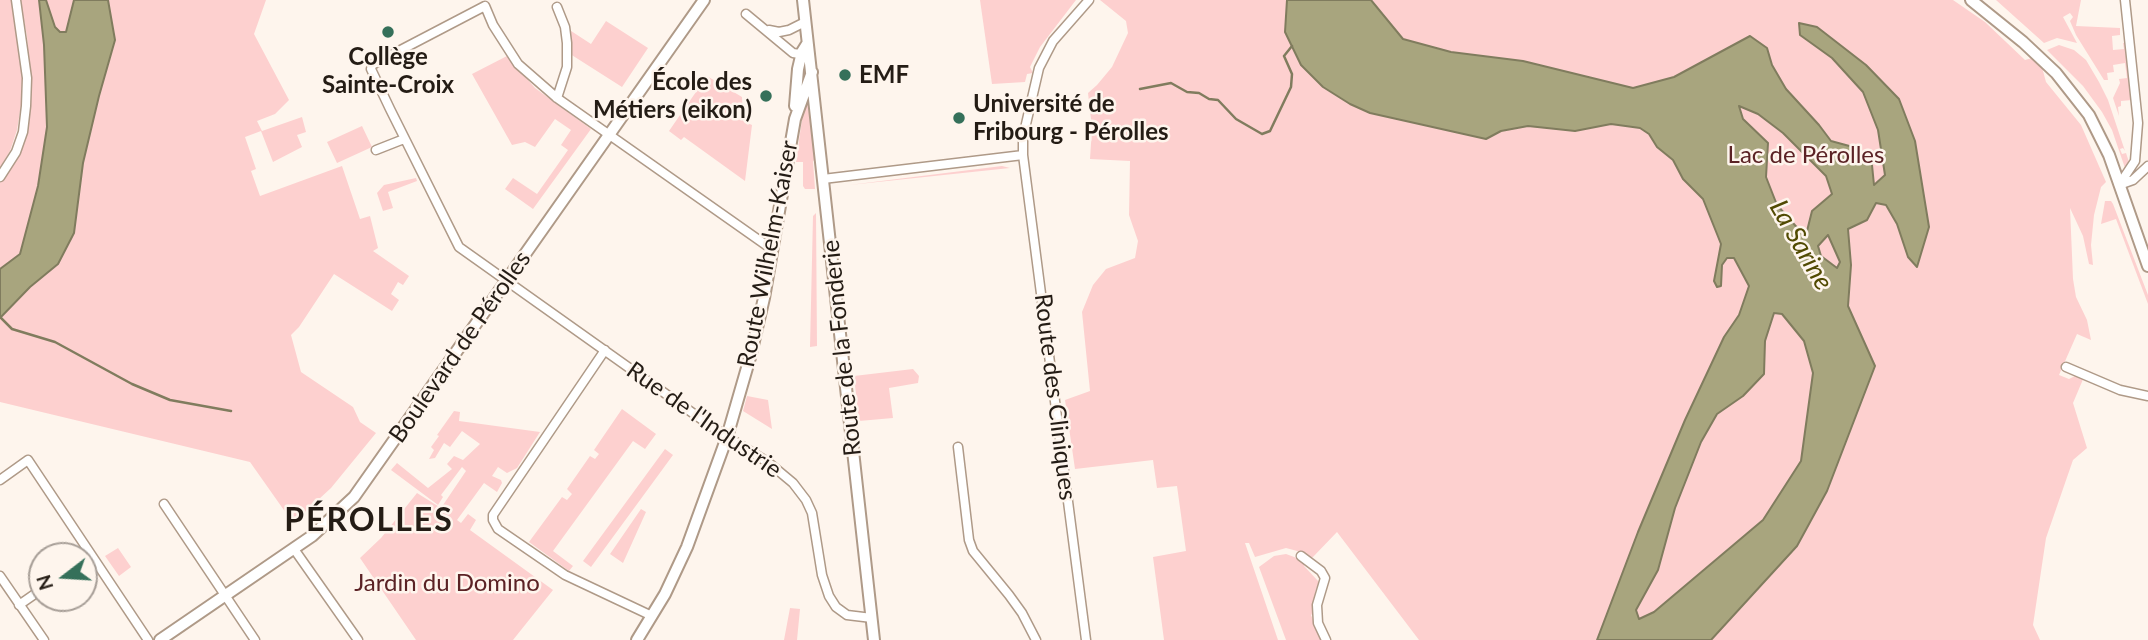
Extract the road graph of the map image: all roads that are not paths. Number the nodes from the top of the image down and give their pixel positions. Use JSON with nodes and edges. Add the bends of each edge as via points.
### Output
{"nodes":[{"id":1,"x":16,"y":0,"type":"edge"},
{"id":2,"x":704,"y":0,"type":"edge"},
{"id":3,"x":803,"y":0,"type":"edge"},
{"id":4,"x":1089,"y":0,"type":"edge"},
{"id":5,"x":1971,"y":0,"type":"edge"},
{"id":6,"x":2125,"y":0,"type":"edge"},
{"id":7,"x":557,"y":7,"type":"dead end"},
{"id":8,"x":746,"y":14,"type":"dead end"},
{"id":9,"x":805,"y":22,"type":"junction"},
{"id":10,"x":766,"y":29,"type":"junction"},
{"id":11,"x":805,"y":55,"type":"junction"},
{"id":12,"x":812,"y":72,"type":"junction"},
{"id":13,"x":557,"y":98,"type":"junction"},
{"id":14,"x":794,"y":119,"type":"junction"},
{"id":15,"x":610,"y":134,"type":"junction"},
{"id":16,"x":404,"y":139,"type":"junction"},
{"id":17,"x":376,"y":150,"type":"dead end"},
{"id":18,"x":1023,"y":155,"type":"junction"},
{"id":19,"x":2148,"y":166,"type":"edge"},
{"id":20,"x":0,"y":177,"type":"edge"},
{"id":21,"x":823,"y":179,"type":"junction"},
{"id":22,"x":2123,"y":181,"type":"junction"},
{"id":23,"x":773,"y":250,"type":"junction"},
{"id":24,"x":2148,"y":266,"type":"edge"},
{"id":25,"x":507,"y":281,"type":"junction"},
{"id":26,"x":604,"y":350,"type":"junction"},
{"id":27,"x":2066,"y":367,"type":"dead end"},
{"id":28,"x":2148,"y":396,"type":"edge"},
{"id":29,"x":727,"y":437,"type":"junction"},
{"id":30,"x":958,"y":447,"type":"dead end"},
{"id":31,"x":0,"y":480,"type":"edge"},
{"id":32,"x":164,"y":504,"type":"dead end"},
{"id":33,"x":78,"y":542,"type":"edge"},
{"id":34,"x":294,"y":549,"type":"junction"},
{"id":35,"x":1301,"y":556,"type":"dead end"},
{"id":36,"x":98,"y":571,"type":"edge"},
{"id":37,"x":0,"y":576,"type":"edge"},
{"id":38,"x":226,"y":595,"type":"junction"},
{"id":39,"x":28,"y":599,"type":"edge"},
{"id":40,"x":19,"y":605,"type":"junction"},
{"id":41,"x":652,"y":616,"type":"junction"},
{"id":42,"x":872,"y":618,"type":"junction"},
{"id":43,"x":44,"y":640,"type":"edge"},
{"id":44,"x":148,"y":640,"type":"edge"},
{"id":45,"x":160,"y":640,"type":"edge"},
{"id":46,"x":256,"y":640,"type":"edge"},
{"id":47,"x":358,"y":640,"type":"edge"},
{"id":48,"x":637,"y":640,"type":"edge"},
{"id":49,"x":874,"y":640,"type":"edge"},
{"id":50,"x":1035,"y":640,"type":"edge"},
{"id":51,"x":1086,"y":640,"type":"edge"},
{"id":52,"x":1326,"y":640,"type":"edge"}],
"edges":[{"from":1,"to":20,"type":"street","via":[[27,78],[26,106],[16,152]]},
{"from":2,"to":15,"type":"main road","name":"Boulevard de Pérolles"},
{"from":3,"to":9,"type":"main road"},
{"from":4,"to":18,"type":"street","name":"Route des Cliniques","via":[[1054,41],[1039,68],[1025,119]]},
{"from":5,"to":22,"type":"main road","via":[[2056,73],[2090,115]]},
{"from":6,"to":22,"type":"street","via":[[2138,123],[2134,161]]},
{"from":7,"to":13,"type":"street","via":[[565,27],[567,67]]},
{"from":8,"to":10,"type":"street"},
{"from":9,"to":10,"type":"street","via":[[779,32]]},
{"from":9,"to":11,"type":"main road"},
{"from":10,"to":11,"type":"street","via":[[793,53]]},
{"from":11,"to":12,"type":"main road","name":"Route de la Fonderie"},
{"from":11,"to":14,"type":"main road"},
{"from":12,"to":14,"type":"main road","name":"Route Wilhelm-Kaiser"},
{"from":12,"to":21,"type":"main road","name":"Route de la Fonderie"},
{"from":13,"to":15,"type":"street"},
{"from":13,"to":16,"type":"street","name":"Rue de l'Industrie","via":[[518,64],[485,6],[374,63],[371,69]]},
{"from":14,"to":23,"type":"main road","name":"Route Wilhelm-Kaiser"},
{"from":15,"to":23,"type":"street"},
{"from":15,"to":25,"type":"main road","name":"Boulevard de Pérolles"},
{"from":16,"to":17,"type":"street"},
{"from":16,"to":25,"type":"street","name":"Rue de l'Industrie","via":[[459,247]]},
{"from":18,"to":21,"type":"street"},
{"from":18,"to":51,"type":"street","name":"Route des Cliniques"},
{"from":19,"to":22,"type":"street","via":[[2133,180]]},
{"from":21,"to":42,"type":"main road","name":"Route de la Fonderie"},
{"from":22,"to":24,"type":"main road"},
{"from":23,"to":29,"type":"main road","name":"Route Wilhelm-Kaiser"},
{"from":25,"to":26,"type":"street","name":"Rue de l'Industrie"},
{"from":25,"to":34,"type":"main road","name":"Boulevard de Pérolles","via":[[354,497]]},
{"from":26,"to":29,"type":"street","name":"Rue de l'Industrie"},
{"from":26,"to":41,"type":"street","via":[[493,520],[498,529],[565,575]]},
{"from":27,"to":28,"type":"street","via":[[2120,390]]},
{"from":29,"to":41,"type":"main road","name":"Route Wilhelm-Kaiser","via":[[687,547]]},
{"from":29,"to":42,"type":"street","name":"Rue de l'Industrie","via":[[769,463],[802,494],[812,513],[829,596],[847,615]]},
{"from":30,"to":50,"type":"street","via":[[973,551],[1023,614]]},
{"from":31,"to":33,"type":"street","via":[[28,460]]},
{"from":32,"to":38,"type":"street"},
{"from":34,"to":38,"type":"main road","name":"Boulevard de Pérolles"},
{"from":34,"to":47,"type":"street"},
{"from":35,"to":52,"type":"street","via":[[1325,578],[1317,605],[1318,623]]},
{"from":36,"to":44,"type":"street"},
{"from":37,"to":40,"type":"street"},
{"from":38,"to":45,"type":"main road","name":"Boulevard de Pérolles"},
{"from":38,"to":46,"type":"street"},
{"from":39,"to":40,"type":"street"},
{"from":40,"to":43,"type":"street"},
{"from":41,"to":48,"type":"main road","name":"Route Wilhelm-Kaiser"},
{"from":42,"to":49,"type":"main road","name":"Route de la Fonderie"}]}
